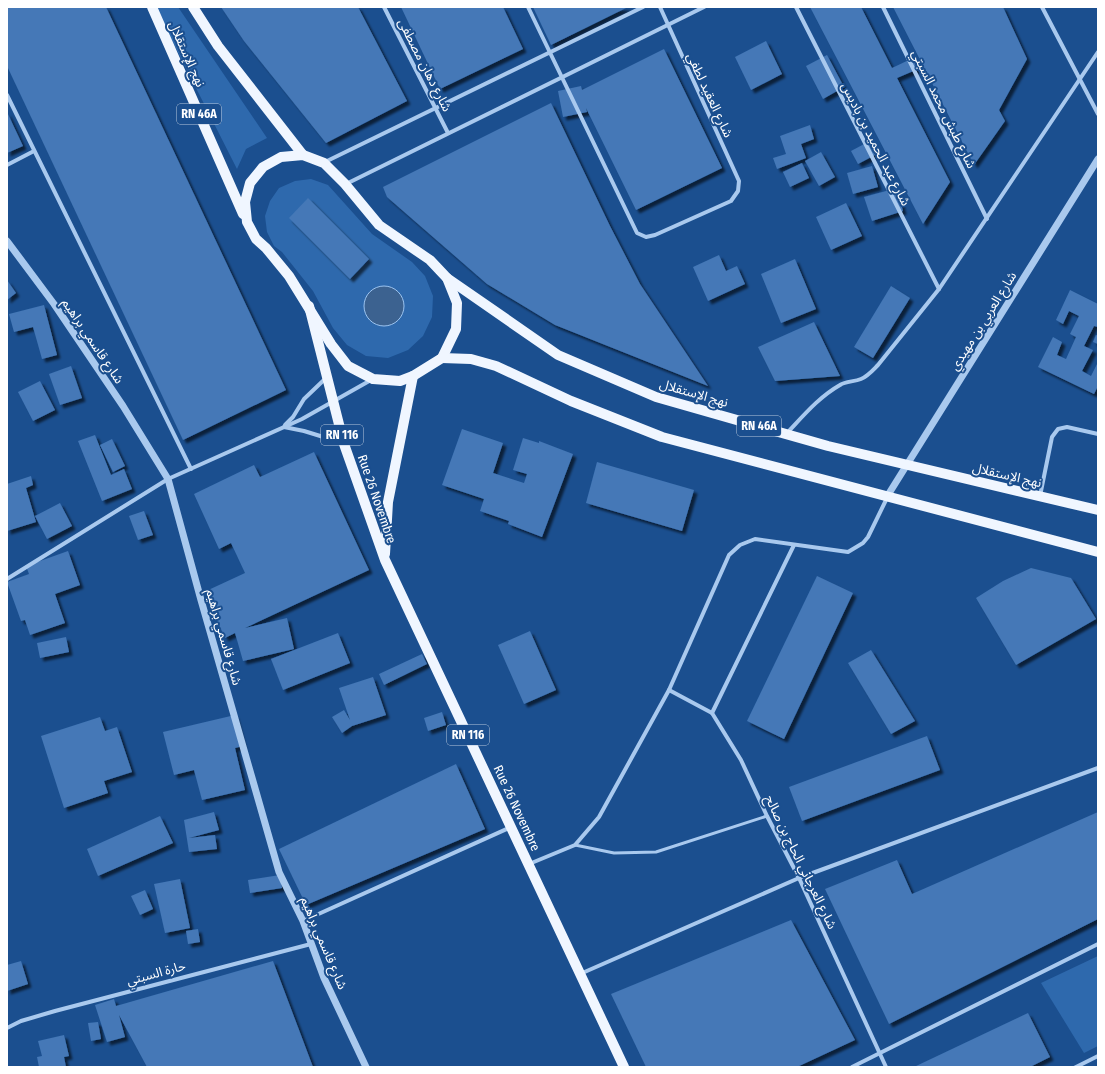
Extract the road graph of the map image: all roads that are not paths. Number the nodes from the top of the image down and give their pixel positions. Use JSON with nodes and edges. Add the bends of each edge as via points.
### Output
{"nodes":[{"id":1,"x":152,"y":7,"type":"edge"},
{"id":2,"x":193,"y":7,"type":"edge"},
{"id":3,"x":384,"y":7,"type":"edge"},
{"id":4,"x":528,"y":7,"type":"edge"},
{"id":5,"x":643,"y":7,"type":"edge"},
{"id":6,"x":660,"y":7,"type":"edge"},
{"id":7,"x":704,"y":7,"type":"edge"},
{"id":8,"x":796,"y":7,"type":"edge"},
{"id":9,"x":883,"y":7,"type":"edge"},
{"id":10,"x":1042,"y":7,"type":"edge"},
{"id":11,"x":667,"y":25,"type":"junction"},
{"id":12,"x":551,"y":52,"type":"junction"},
{"id":13,"x":1098,"y":52,"type":"edge"},
{"id":14,"x":562,"y":77,"type":"junction"},
{"id":15,"x":1080,"y":81,"type":"junction"},
{"id":16,"x":7,"y":95,"type":"edge"},
{"id":17,"x":435,"y":109,"type":"junction"},
{"id":18,"x":1098,"y":114,"type":"edge"},
{"id":19,"x":448,"y":133,"type":"junction"},
{"id":20,"x":34,"y":151,"type":"junction"},
{"id":21,"x":303,"y":155,"type":"junction"},
{"id":22,"x":1098,"y":159,"type":"edge"},
{"id":23,"x":324,"y":163,"type":"junction"},
{"id":24,"x":7,"y":165,"type":"edge"},
{"id":25,"x":345,"y":184,"type":"junction"},
{"id":26,"x":987,"y":219,"type":"junction"},
{"id":27,"x":247,"y":222,"type":"junction"},
{"id":28,"x":7,"y":241,"type":"edge"},
{"id":29,"x":447,"y":278,"type":"junction"},
{"id":30,"x":939,"y":290,"type":"junction"},
{"id":31,"x":309,"y":306,"type":"junction"},
{"id":32,"x":442,"y":358,"type":"junction"},
{"id":33,"x":413,"y":376,"type":"junction"},
{"id":34,"x":326,"y":378,"type":"junction"},
{"id":35,"x":373,"y":379,"type":"junction"},
{"id":36,"x":332,"y":403,"type":"junction"},
{"id":37,"x":284,"y":427,"type":"junction"},
{"id":38,"x":787,"y":434,"type":"junction"},
{"id":39,"x":1098,"y":434,"type":"edge"},
{"id":40,"x":344,"y":444,"type":"junction"},
{"id":41,"x":906,"y":465,"type":"junction"},
{"id":42,"x":191,"y":469,"type":"junction"},
{"id":43,"x":168,"y":479,"type":"junction"},
{"id":44,"x":888,"y":495,"type":"junction"},
{"id":45,"x":1040,"y":496,"type":"junction"},
{"id":46,"x":1098,"y":510,"type":"edge"},
{"id":47,"x":794,"y":545,"type":"junction"},
{"id":48,"x":1098,"y":552,"type":"edge"},
{"id":49,"x":385,"y":560,"type":"junction"},
{"id":50,"x":7,"y":579,"type":"edge"},
{"id":51,"x":669,"y":690,"type":"junction"},
{"id":52,"x":712,"y":713,"type":"junction"},
{"id":53,"x":1098,"y":768,"type":"edge"},
{"id":54,"x":767,"y":816,"type":"junction"},
{"id":55,"x":512,"y":827,"type":"junction"},
{"id":56,"x":575,"y":845,"type":"junction"},
{"id":57,"x":529,"y":864,"type":"junction"},
{"id":58,"x":799,"y":878,"type":"junction"},
{"id":59,"x":303,"y":921,"type":"junction"},
{"id":60,"x":311,"y":944,"type":"junction"},
{"id":61,"x":1098,"y":944,"type":"edge"},
{"id":62,"x":580,"y":974,"type":"junction"},
{"id":63,"x":7,"y":1028,"type":"edge"},
{"id":64,"x":880,"y":1054,"type":"junction"},
{"id":65,"x":1098,"y":1056,"type":"edge"},
{"id":66,"x":366,"y":1067,"type":"edge"},
{"id":67,"x":624,"y":1067,"type":"edge"},
{"id":68,"x":852,"y":1067,"type":"edge"},
{"id":69,"x":886,"y":1067,"type":"edge"},
{"id":70,"x":1076,"y":1067,"type":"edge"}],
"edges":[{"from":1,"to":27,"type":"main road","name":"نهج الإستقلال","number":"RN 46A"},
{"from":2,"to":21,"type":"main road","name":"نهج الإستقلال","via":[[218,46]]},
{"from":3,"to":17,"type":"street","name":"شارع دهان مصطفى"},
{"from":4,"to":12,"type":"street"},
{"from":5,"to":12,"type":"street"},
{"from":6,"to":11,"type":"street","name":"شارع العقيد لطفي"},
{"from":7,"to":11,"type":"street"},
{"from":8,"to":30,"type":"street","name":"شارع عبد الحميد بن باديس"},
{"from":9,"to":26,"type":"street","name":"شارع طبش محمد السبتي"},
{"from":10,"to":15,"type":"street"},
{"from":11,"to":14,"type":"street"},
{"from":11,"to":14,"type":"street","name":"شارع العقيد لطفي","via":[[739,181],[738,192],[731,201],[655,235],[646,236],[637,232]]},
{"from":12,"to":14,"type":"street"},
{"from":12,"to":17,"type":"street"},
{"from":13,"to":15,"type":"street"},
{"from":14,"to":19,"type":"street"},
{"from":15,"to":18,"type":"street"},
{"from":15,"to":26,"type":"street"},
{"from":16,"to":20,"type":"street"},
{"from":17,"to":19,"type":"street","name":"شارع دهان مصطفى"},
{"from":17,"to":23,"type":"street"},
{"from":19,"to":25,"type":"street"},
{"from":20,"to":24,"type":"street"},
{"from":20,"to":42,"type":"street"},
{"from":21,"to":23,"type":"main road"},
{"from":21,"to":27,"type":"main road","via":[[282,157],[262,167],[250,183],[245,202]]},
{"from":22,"to":41,"type":"street","name":"شارع العربي بن مهيدي"},
{"from":23,"to":25,"type":"main road"},
{"from":25,"to":29,"type":"main road","via":[[379,225],[430,260]]},
{"from":26,"to":30,"type":"street"},
{"from":27,"to":31,"type":"main road","name":"نهج الإستقلال","via":[[256,239],[289,276]]},
{"from":28,"to":43,"type":"street","name":"شارع قاسمي براهيم","via":[[54,304],[123,406]]},
{"from":29,"to":32,"type":"main road","via":[[457,302],[456,329]]},
{"from":29,"to":38,"type":"main road","name":"نهج الإستقلال","number":"RN 46A","via":[[558,355],[656,397]]},
{"from":30,"to":38,"type":"street","via":[[870,373],[861,379],[842,383],[829,392],[813,405]]},
{"from":31,"to":34,"type":"main road","name":"Rue 26 Novembre","number":"RN 116"},
{"from":31,"to":35,"type":"main road","name":"نهج الإستقلال","via":[[331,344],[348,366]]},
{"from":32,"to":33,"type":"main road"},
{"from":32,"to":44,"type":"main road","via":[[471,359],[496,366],[572,401],[662,437]]},
{"from":33,"to":35,"type":"main road","via":[[400,381]]},
{"from":33,"to":49,"type":"main road","name":"Rue 26 Novembre","number":"RN 116","via":[[388,502]]},
{"from":34,"to":36,"type":"main road","name":"Rue 26 Novembre","number":"RN 116"},
{"from":34,"to":37,"type":"street","via":[[304,399],[294,417]]},
{"from":35,"to":36,"type":"street"},
{"from":36,"to":37,"type":"street"},
{"from":36,"to":40,"type":"main road","name":"Rue 26 Novembre","number":"RN 116"},
{"from":37,"to":40,"type":"street"},
{"from":37,"to":42,"type":"street"},
{"from":38,"to":41,"type":"main road","name":"نهج الإستقلال","number":"RN 46A"},
{"from":39,"to":45,"type":"street","via":[[1067,427],[1058,429],[1052,437]]},
{"from":40,"to":49,"type":"main road","name":"Rue 26 Novembre","number":"RN 116"},
{"from":41,"to":44,"type":"street","name":"شارع العربي بن مهيدي"},
{"from":41,"to":45,"type":"main road","name":"نهج الإستقلال","number":"RN 46A"},
{"from":42,"to":43,"type":"street"},
{"from":43,"to":50,"type":"street"},
{"from":43,"to":59,"type":"street","name":"شارع قاسمي براهيم","via":[[280,872]]},
{"from":44,"to":47,"type":"street","via":[[868,538],[856,548],[848,552]]},
{"from":44,"to":48,"type":"main road"},
{"from":45,"to":46,"type":"main road","name":"نهج الإستقلال","number":"RN 46A"},
{"from":47,"to":51,"type":"street","via":[[755,538],[740,545],[729,555]]},
{"from":47,"to":52,"type":"street"},
{"from":49,"to":55,"type":"main road","name":"Rue 26 Novembre","number":"RN 116"},
{"from":51,"to":52,"type":"street"},
{"from":51,"to":56,"type":"street","via":[[599,817]]},
{"from":52,"to":54,"type":"street","name":"شارع العرجاني الحاج بن صالح","via":[[741,760]]},
{"from":53,"to":58,"type":"street"},
{"from":54,"to":56,"type":"lane","via":[[656,852],[614,853]]},
{"from":54,"to":58,"type":"street","name":"شارع العرجاني الحاج بن صالح"},
{"from":55,"to":57,"type":"main road","name":"Rue 26 Novembre","number":"RN 116"},
{"from":55,"to":59,"type":"street"},
{"from":56,"to":57,"type":"street"},
{"from":57,"to":62,"type":"main road","name":"Rue 26 Novembre","number":"RN 116"},
{"from":58,"to":62,"type":"street"},
{"from":58,"to":64,"type":"street","name":"شارع العرجاني الحاج بن صالح"},
{"from":59,"to":60,"type":"street","name":"شارع قاسمي براهيم"},
{"from":60,"to":63,"type":"street","name":"حارة السبتي","via":[[55,1011]]},
{"from":60,"to":66,"type":"street","name":"شارع قاسمي براهيم","via":[[324,978]]},
{"from":61,"to":64,"type":"street"},
{"from":62,"to":67,"type":"main road","name":"Rue 26 Novembre","number":"RN 116"},
{"from":64,"to":68,"type":"street"},
{"from":64,"to":69,"type":"street","name":"شارع العرجاني الحاج بن صالح"},
{"from":65,"to":70,"type":"street"}]}
